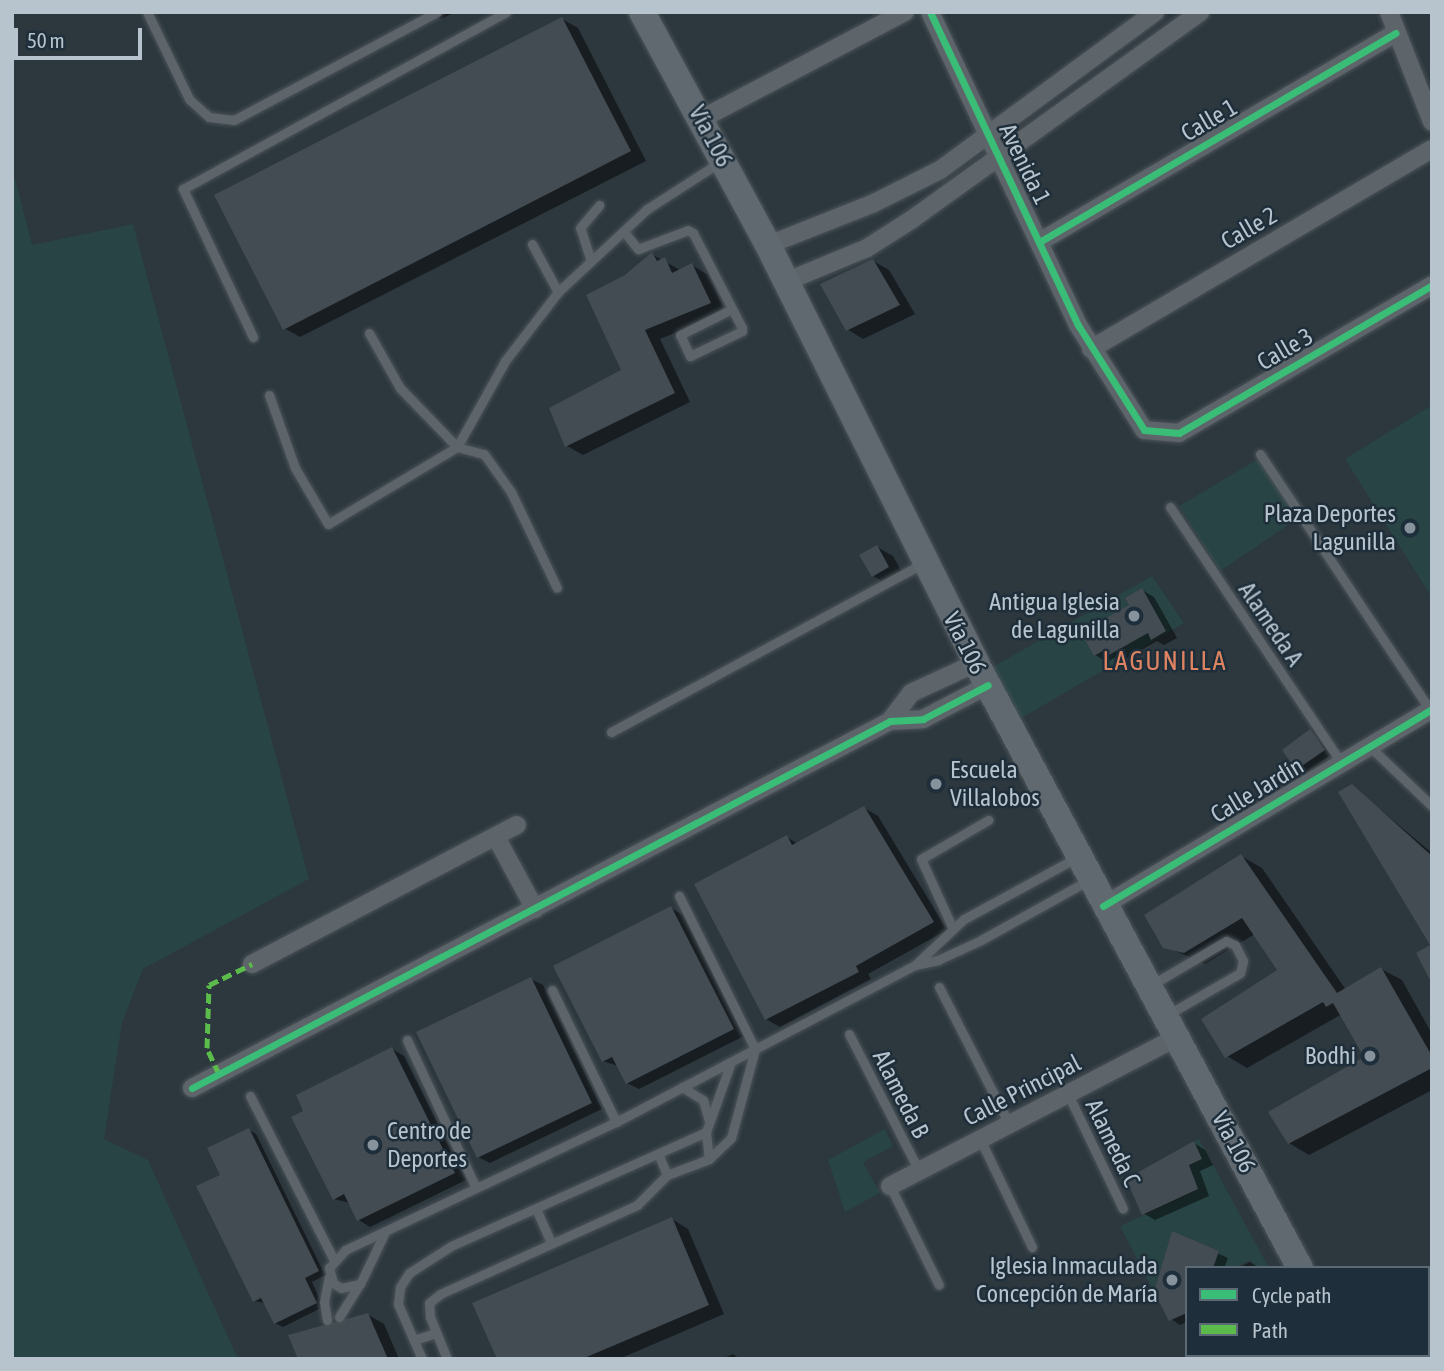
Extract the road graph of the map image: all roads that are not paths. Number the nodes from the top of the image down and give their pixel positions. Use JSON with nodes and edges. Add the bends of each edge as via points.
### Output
{"nodes":[{"id":1,"x":147,"y":12,"type":"edge"},
{"id":2,"x":437,"y":12,"type":"edge"},
{"id":3,"x":506,"y":12,"type":"edge"},
{"id":4,"x":642,"y":12,"type":"edge"},
{"id":5,"x":905,"y":12,"type":"edge"},
{"id":6,"x":930,"y":12,"type":"edge"},
{"id":7,"x":1155,"y":12,"type":"edge"},
{"id":8,"x":1200,"y":12,"type":"edge"},
{"id":9,"x":1389,"y":12,"type":"edge"},
{"id":10,"x":1396,"y":33,"type":"junction"},
{"id":11,"x":703,"y":118,"type":"junction"},
{"id":12,"x":1432,"y":122,"type":"edge"},
{"id":13,"x":990,"y":134,"type":"junction"},
{"id":14,"x":1432,"y":149,"type":"edge"},
{"id":15,"x":1002,"y":158,"type":"junction"},
{"id":16,"x":724,"y":159,"type":"junction"},
{"id":17,"x":599,"y":205,"type":"dead end"},
{"id":18,"x":625,"y":233,"type":"junction"},
{"id":19,"x":1041,"y":241,"type":"junction"},
{"id":20,"x":532,"y":244,"type":"dead end"},
{"id":21,"x":768,"y":245,"type":"junction"},
{"id":22,"x":591,"y":261,"type":"junction"},
{"id":23,"x":785,"y":282,"type":"junction"},
{"id":24,"x":1432,"y":285,"type":"edge"},
{"id":25,"x":558,"y":292,"type":"junction"},
{"id":26,"x":732,"y":309,"type":"junction"},
{"id":27,"x":369,"y":333,"type":"dead end"},
{"id":28,"x":253,"y":337,"type":"dead end"},
{"id":29,"x":1091,"y":349,"type":"junction"},
{"id":30,"x":269,"y":395,"type":"dead end"},
{"id":31,"x":1154,"y":434,"type":"joint"},
{"id":32,"x":457,"y":447,"type":"junction"},
{"id":33,"x":1259,"y":454,"type":"dead end"},
{"id":34,"x":1170,"y":507,"type":"dead end"},
{"id":35,"x":924,"y":563,"type":"junction"},
{"id":36,"x":557,"y":588,"type":"dead end"},
{"id":37,"x":982,"y":674,"type":"junction"},
{"id":38,"x":1431,"y":710,"type":"edge"},
{"id":39,"x":890,"y":721,"type":"junction"},
{"id":40,"x":611,"y":732,"type":"dead end"},
{"id":41,"x":1369,"y":746,"type":"junction"},
{"id":42,"x":1341,"y":762,"type":"junction"},
{"id":43,"x":1432,"y":806,"type":"edge"},
{"id":44,"x":988,"y":820,"type":"dead end"},
{"id":45,"x":517,"y":825,"type":"dead end"},
{"id":46,"x":496,"y":837,"type":"junction"},
{"id":47,"x":1078,"y":856,"type":"junction"},
{"id":48,"x":1091,"y":879,"type":"junction"},
{"id":49,"x":680,"y":896,"type":"dead end"},
{"id":50,"x":1104,"y":906,"type":"junction"},
{"id":51,"x":536,"y":909,"type":"junction"},
{"id":52,"x":953,"y":929,"type":"junction"},
{"id":53,"x":252,"y":964,"type":"dead end"},
{"id":54,"x":915,"y":965,"type":"junction"},
{"id":55,"x":1149,"y":986,"type":"junction"},
{"id":56,"x":939,"y":987,"type":"dead end"},
{"id":57,"x":552,"y":990,"type":"dead end"},
{"id":58,"x":1171,"y":1027,"type":"junction"},
{"id":59,"x":849,"y":1034,"type":"dead end"},
{"id":60,"x":407,"y":1040,"type":"dead end"},
{"id":61,"x":755,"y":1049,"type":"junction"},
{"id":62,"x":731,"y":1062,"type":"junction"},
{"id":63,"x":682,"y":1087,"type":"junction"},
{"id":64,"x":192,"y":1088,"type":"dead end"},
{"id":65,"x":1068,"y":1094,"type":"junction"},
{"id":66,"x":250,"y":1096,"type":"dead end"},
{"id":67,"x":616,"y":1122,"type":"junction"},
{"id":68,"x":1009,"y":1124,"type":"junction"},
{"id":69,"x":708,"y":1127,"type":"junction"},
{"id":70,"x":980,"y":1139,"type":"junction"},
{"id":71,"x":659,"y":1156,"type":"junction"},
{"id":72,"x":709,"y":1159,"type":"junction"},
{"id":73,"x":919,"y":1171,"type":"junction"},
{"id":74,"x":667,"y":1175,"type":"junction"},
{"id":75,"x":890,"y":1186,"type":"joint"},
{"id":76,"x":476,"y":1188,"type":"junction"},
{"id":77,"x":1123,"y":1209,"type":"dead end"},
{"id":78,"x":537,"y":1210,"type":"junction"},
{"id":79,"x":384,"y":1234,"type":"junction"},
{"id":80,"x":551,"y":1243,"type":"junction"},
{"id":81,"x":1032,"y":1247,"type":"dead end"},
{"id":82,"x":333,"y":1258,"type":"junction"},
{"id":83,"x":1299,"y":1266,"type":"edge"},
{"id":84,"x":329,"y":1277,"type":"junction"},
{"id":85,"x":360,"y":1284,"type":"junction"},
{"id":86,"x":939,"y":1285,"type":"dead end"},
{"id":87,"x":339,"y":1317,"type":"dead end"},
{"id":88,"x":327,"y":1320,"type":"dead end"},
{"id":89,"x":436,"y":1333,"type":"junction"},
{"id":90,"x":414,"y":1340,"type":"junction"},
{"id":91,"x":422,"y":1359,"type":"edge"},
{"id":92,"x":447,"y":1359,"type":"edge"}],
"edges":[{"from":1,"to":2,"type":"lane","via":[[189,99],[209,117],[234,120]]},
{"from":3,"to":28,"type":"lane","via":[[183,189]]},
{"from":4,"to":11,"type":"main road","name":"Vía 106"},
{"from":5,"to":11,"type":"street"},
{"from":6,"to":13,"type":"street","name":"Avenida 1"},
{"from":7,"to":13,"type":"street"},
{"from":8,"to":15,"type":"street","via":[[1094,85]]},
{"from":9,"to":10,"type":"street"},
{"from":10,"to":12,"type":"street"},
{"from":10,"to":19,"type":"street","name":"Calle 1"},
{"from":11,"to":16,"type":"main road","name":"Vía 106"},
{"from":13,"to":15,"type":"street","name":"Avenida 1"},
{"from":13,"to":21,"type":"street","via":[[940,170],[874,203]]},
{"from":14,"to":29,"type":"street","name":"Calle 2"},
{"from":15,"to":19,"type":"street","name":"Avenida 1"},
{"from":15,"to":23,"type":"street","via":[[867,248]]},
{"from":16,"to":18,"type":"lane","via":[[648,209]]},
{"from":16,"to":21,"type":"main road","name":"Vía 106"},
{"from":17,"to":22,"type":"lane","via":[[580,228]]},
{"from":18,"to":22,"type":"lane"},
{"from":18,"to":26,"type":"lane","via":[[638,249],[691,230]]},
{"from":19,"to":29,"type":"street","name":"Avenida 1"},
{"from":20,"to":25,"type":"lane"},
{"from":21,"to":23,"type":"main road","name":"Vía 106"},
{"from":22,"to":25,"type":"lane"},
{"from":23,"to":35,"type":"main road","name":"Vía 106"},
{"from":24,"to":31,"type":"street","name":"Calle 3","via":[[1179,433]]},
{"from":25,"to":32,"type":"lane","via":[[505,361]]},
{"from":26,"to":26,"type":"lane","via":[[680,335],[688,354],[742,331]]},
{"from":27,"to":32,"type":"lane","via":[[400,388]]},
{"from":29,"to":31,"type":"street","name":"Avenida 1","via":[[1136,423]]},
{"from":30,"to":32,"type":"lane","via":[[295,468],[328,524]]},
{"from":32,"to":36,"type":"lane","via":[[484,454],[511,492]]},
{"from":33,"to":38,"type":"lane"},
{"from":34,"to":42,"type":"lane","name":"Alameda A"},
{"from":35,"to":37,"type":"main road","name":"Vía 106"},
{"from":35,"to":40,"type":"lane"},
{"from":37,"to":39,"type":"street","via":[[923,719]]},
{"from":37,"to":39,"type":"street","via":[[911,693]]},
{"from":37,"to":47,"type":"main road","name":"Vía 106"},
{"from":38,"to":41,"type":"street","name":"Calle Jardín"},
{"from":39,"to":51,"type":"street"},
{"from":41,"to":42,"type":"street","name":"Calle Jardín"},
{"from":41,"to":43,"type":"lane"},
{"from":42,"to":50,"type":"street","name":"Calle Jardín"},
{"from":44,"to":52,"type":"lane","via":[[921,859]]},
{"from":45,"to":46,"type":"street"},
{"from":46,"to":51,"type":"street"},
{"from":46,"to":53,"type":"street"},
{"from":47,"to":48,"type":"main road","name":"Vía 106"},
{"from":47,"to":52,"type":"lane"},
{"from":48,"to":50,"type":"main road","name":"Vía 106"},
{"from":48,"to":54,"type":"lane","via":[[981,940]]},
{"from":49,"to":61,"type":"lane"},
{"from":50,"to":55,"type":"main road","name":"Vía 106"},
{"from":51,"to":64,"type":"street"},
{"from":52,"to":54,"type":"lane"},
{"from":54,"to":61,"type":"lane"},
{"from":55,"to":58,"type":"main road","name":"Vía 106"},
{"from":55,"to":58,"type":"lane","via":[[1226,941],[1235,945],[1243,961],[1240,973]]},
{"from":56,"to":68,"type":"lane"},
{"from":57,"to":67,"type":"lane"},
{"from":58,"to":65,"type":"street","name":"Calle Principal"},
{"from":58,"to":83,"type":"main road","name":"Vía 106"},
{"from":59,"to":73,"type":"lane","name":"Alameda B"},
{"from":60,"to":76,"type":"lane"},
{"from":61,"to":62,"type":"lane"},
{"from":61,"to":72,"type":"lane","via":[[731,1138]]},
{"from":62,"to":63,"type":"lane"},
{"from":62,"to":69,"type":"lane"},
{"from":63,"to":67,"type":"lane"},
{"from":63,"to":69,"type":"lane","via":[[704,1100]]},
{"from":65,"to":68,"type":"street","name":"Calle Principal"},
{"from":65,"to":77,"type":"lane","name":"Alameda C"},
{"from":66,"to":82,"type":"lane"},
{"from":67,"to":76,"type":"lane"},
{"from":68,"to":70,"type":"street","name":"Calle Principal"},
{"from":69,"to":71,"type":"lane"},
{"from":69,"to":72,"type":"lane"},
{"from":70,"to":73,"type":"street","name":"Calle Principal"},
{"from":70,"to":81,"type":"lane"},
{"from":71,"to":74,"type":"lane"},
{"from":71,"to":78,"type":"lane"},
{"from":72,"to":74,"type":"lane"},
{"from":73,"to":75,"type":"street","name":"Calle Principal"},
{"from":74,"to":80,"type":"lane","via":[[641,1202]]},
{"from":75,"to":86,"type":"lane"},
{"from":76,"to":79,"type":"lane"},
{"from":78,"to":80,"type":"lane"},
{"from":78,"to":90,"type":"lane","via":[[451,1246],[409,1273],[400,1287],[398,1304]]},
{"from":79,"to":82,"type":"lane"},
{"from":79,"to":85,"type":"lane"},
{"from":80,"to":89,"type":"lane","via":[[440,1294],[429,1303]]},
{"from":82,"to":84,"type":"lane"},
{"from":84,"to":85,"type":"lane","via":[[341,1288]]},
{"from":84,"to":88,"type":"lane","via":[[324,1302]]},
{"from":85,"to":87,"type":"lane"},
{"from":89,"to":90,"type":"lane"},
{"from":89,"to":92,"type":"lane"},
{"from":90,"to":91,"type":"lane"}]}
